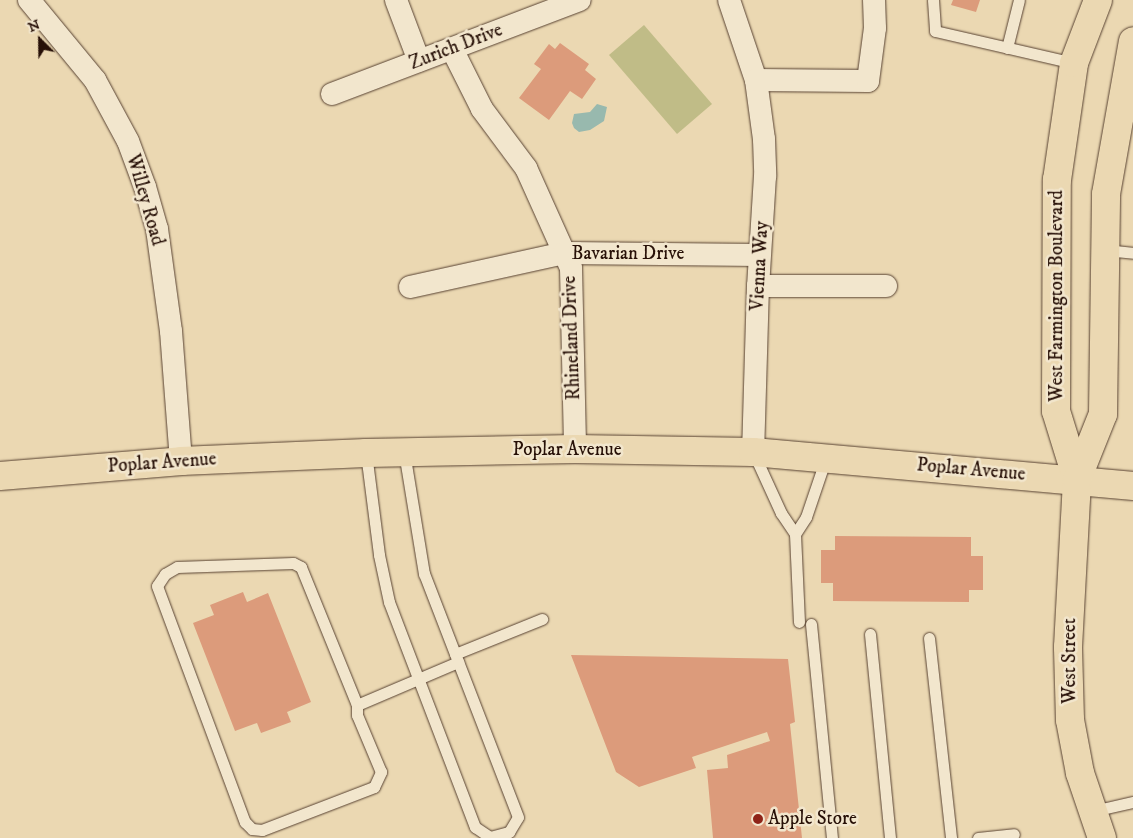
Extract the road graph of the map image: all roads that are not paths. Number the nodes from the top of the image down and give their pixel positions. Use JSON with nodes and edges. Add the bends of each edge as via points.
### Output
{"nodes":[{"id":1,"x":29,"y":0,"type":"edge"},
{"id":2,"x":396,"y":0,"type":"edge"},
{"id":3,"x":580,"y":0,"type":"edge"},
{"id":4,"x":729,"y":0,"type":"edge"},
{"id":5,"x":874,"y":0,"type":"edge"},
{"id":6,"x":933,"y":0,"type":"edge"},
{"id":7,"x":1019,"y":0,"type":"edge"},
{"id":8,"x":1098,"y":0,"type":"edge"},
{"id":9,"x":1133,"y":41,"type":"edge"},
{"id":10,"x":1008,"y":48,"type":"junction"},
{"id":11,"x":452,"y":49,"type":"junction"},
{"id":12,"x":419,"y":61,"type":"junction"},
{"id":13,"x":1074,"y":63,"type":"junction"},
{"id":14,"x":1130,"y":74,"type":"edge"},
{"id":15,"x":756,"y":80,"type":"junction"},
{"id":16,"x":332,"y":94,"type":"dead end"},
{"id":17,"x":1106,"y":250,"type":"junction"},
{"id":18,"x":564,"y":253,"type":"junction"},
{"id":19,"x":1133,"y":253,"type":"edge"},
{"id":20,"x":760,"y":255,"type":"junction"},
{"id":21,"x":758,"y":286,"type":"junction"},
{"id":22,"x":886,"y":286,"type":"dead end"},
{"id":23,"x":410,"y":287,"type":"dead end"},
{"id":24,"x":575,"y":449,"type":"junction"},
{"id":25,"x":404,"y":452,"type":"junction"},
{"id":26,"x":753,"y":452,"type":"junction"},
{"id":27,"x":366,"y":453,"type":"junction"},
{"id":28,"x":826,"y":458,"type":"junction"},
{"id":29,"x":181,"y":461,"type":"junction"},
{"id":30,"x":0,"y":476,"type":"edge"},
{"id":31,"x":1077,"y":479,"type":"junction"},
{"id":32,"x":1133,"y":486,"type":"edge"},
{"id":33,"x":795,"y":534,"type":"junction"},
{"id":34,"x":542,"y":619,"type":"dead end"},
{"id":35,"x":799,"y":622,"type":"dead end"},
{"id":36,"x":812,"y":624,"type":"dead end"},
{"id":37,"x":870,"y":634,"type":"dead end"},
{"id":38,"x":928,"y":638,"type":"dead end"},
{"id":39,"x":457,"y":658,"type":"junction"},
{"id":40,"x":419,"y":678,"type":"junction"},
{"id":41,"x":357,"y":705,"type":"junction"},
{"id":42,"x":1133,"y":802,"type":"edge"},
{"id":43,"x":1090,"y":812,"type":"junction"},
{"id":44,"x":1014,"y":834,"type":"dead end"},
{"id":45,"x":832,"y":838,"type":"edge"},
{"id":46,"x":890,"y":838,"type":"edge"},
{"id":47,"x":951,"y":838,"type":"edge"},
{"id":48,"x":978,"y":838,"type":"edge"},
{"id":49,"x":1102,"y":838,"type":"edge"}],
"edges":[{"from":1,"to":29,"type":"street","name":"Willey Road","via":[[95,80],[128,141],[145,187],[156,229],[171,331]]},
{"from":2,"to":12,"type":"street"},
{"from":3,"to":11,"type":"street","name":"Zurich Drive"},
{"from":4,"to":15,"type":"street","name":"Vienna Way"},
{"from":5,"to":15,"type":"street","via":[[875,28],[868,81]]},
{"from":6,"to":10,"type":"lane","via":[[935,31]]},
{"from":7,"to":10,"type":"lane"},
{"from":8,"to":13,"type":"main road","name":"West Farmington Boulevard"},
{"from":9,"to":14,"type":"main road"},
{"from":10,"to":13,"type":"lane"},
{"from":11,"to":12,"type":"street","name":"Zurich Drive"},
{"from":11,"to":18,"type":"street","name":"Rhineland Drive","via":[[482,109],[526,168]]},
{"from":12,"to":16,"type":"street","name":"Zurich Drive"},
{"from":13,"to":31,"type":"main road","name":"West Farmington Boulevard","via":[[1057,180],[1056,411]]},
{"from":14,"to":17,"type":"main road","via":[[1106,194]]},
{"from":15,"to":20,"type":"street","name":"Vienna Way","via":[[765,176]]},
{"from":17,"to":19,"type":"lane"},
{"from":17,"to":31,"type":"main road","via":[[1103,414]]},
{"from":18,"to":20,"type":"street","name":"Bavarian Drive"},
{"from":18,"to":23,"type":"street","name":"Bavarian Drive"},
{"from":18,"to":24,"type":"street","name":"Rhineland Drive","via":[[571,268],[573,299]]},
{"from":20,"to":21,"type":"street","name":"Vienna Way"},
{"from":21,"to":22,"type":"street"},
{"from":21,"to":26,"type":"street","name":"Vienna Way"},
{"from":24,"to":25,"type":"main road","name":"Poplar Avenue"},
{"from":24,"to":26,"type":"main road","name":"Poplar Avenue"},
{"from":25,"to":27,"type":"main road","name":"Poplar Avenue"},
{"from":25,"to":39,"type":"lane","via":[[424,574]]},
{"from":26,"to":28,"type":"main road","name":"Poplar Avenue"},
{"from":26,"to":33,"type":"lane","via":[[781,513]]},
{"from":27,"to":29,"type":"main road","name":"Poplar Avenue"},
{"from":27,"to":40,"type":"lane","via":[[379,556],[389,602]]},
{"from":28,"to":31,"type":"main road","name":"Poplar Avenue"},
{"from":28,"to":33,"type":"lane","via":[[806,517]]},
{"from":29,"to":30,"type":"main road","name":"Poplar Avenue"},
{"from":31,"to":32,"type":"main road","name":"Poplar Avenue"},
{"from":31,"to":43,"type":"main road","name":"West Street","via":[[1068,647],[1070,710]]},
{"from":33,"to":35,"type":"lane"},
{"from":34,"to":39,"type":"lane"},
{"from":36,"to":45,"type":"lane"},
{"from":37,"to":46,"type":"lane"},
{"from":38,"to":47,"type":"lane"},
{"from":39,"to":40,"type":"lane"},
{"from":39,"to":40,"type":"lane","via":[[518,817],[509,832],[490,837],[475,827]]},
{"from":40,"to":41,"type":"lane"},
{"from":41,"to":41,"type":"lane","via":[[357,715],[382,772],[380,780],[374,787],[262,830],[252,829],[245,822],[157,586],[165,574],[177,567],[293,563],[301,568]]},
{"from":42,"to":43,"type":"lane"},
{"from":43,"to":49,"type":"main road","name":"West Street"},
{"from":44,"to":48,"type":"lane"}]}
